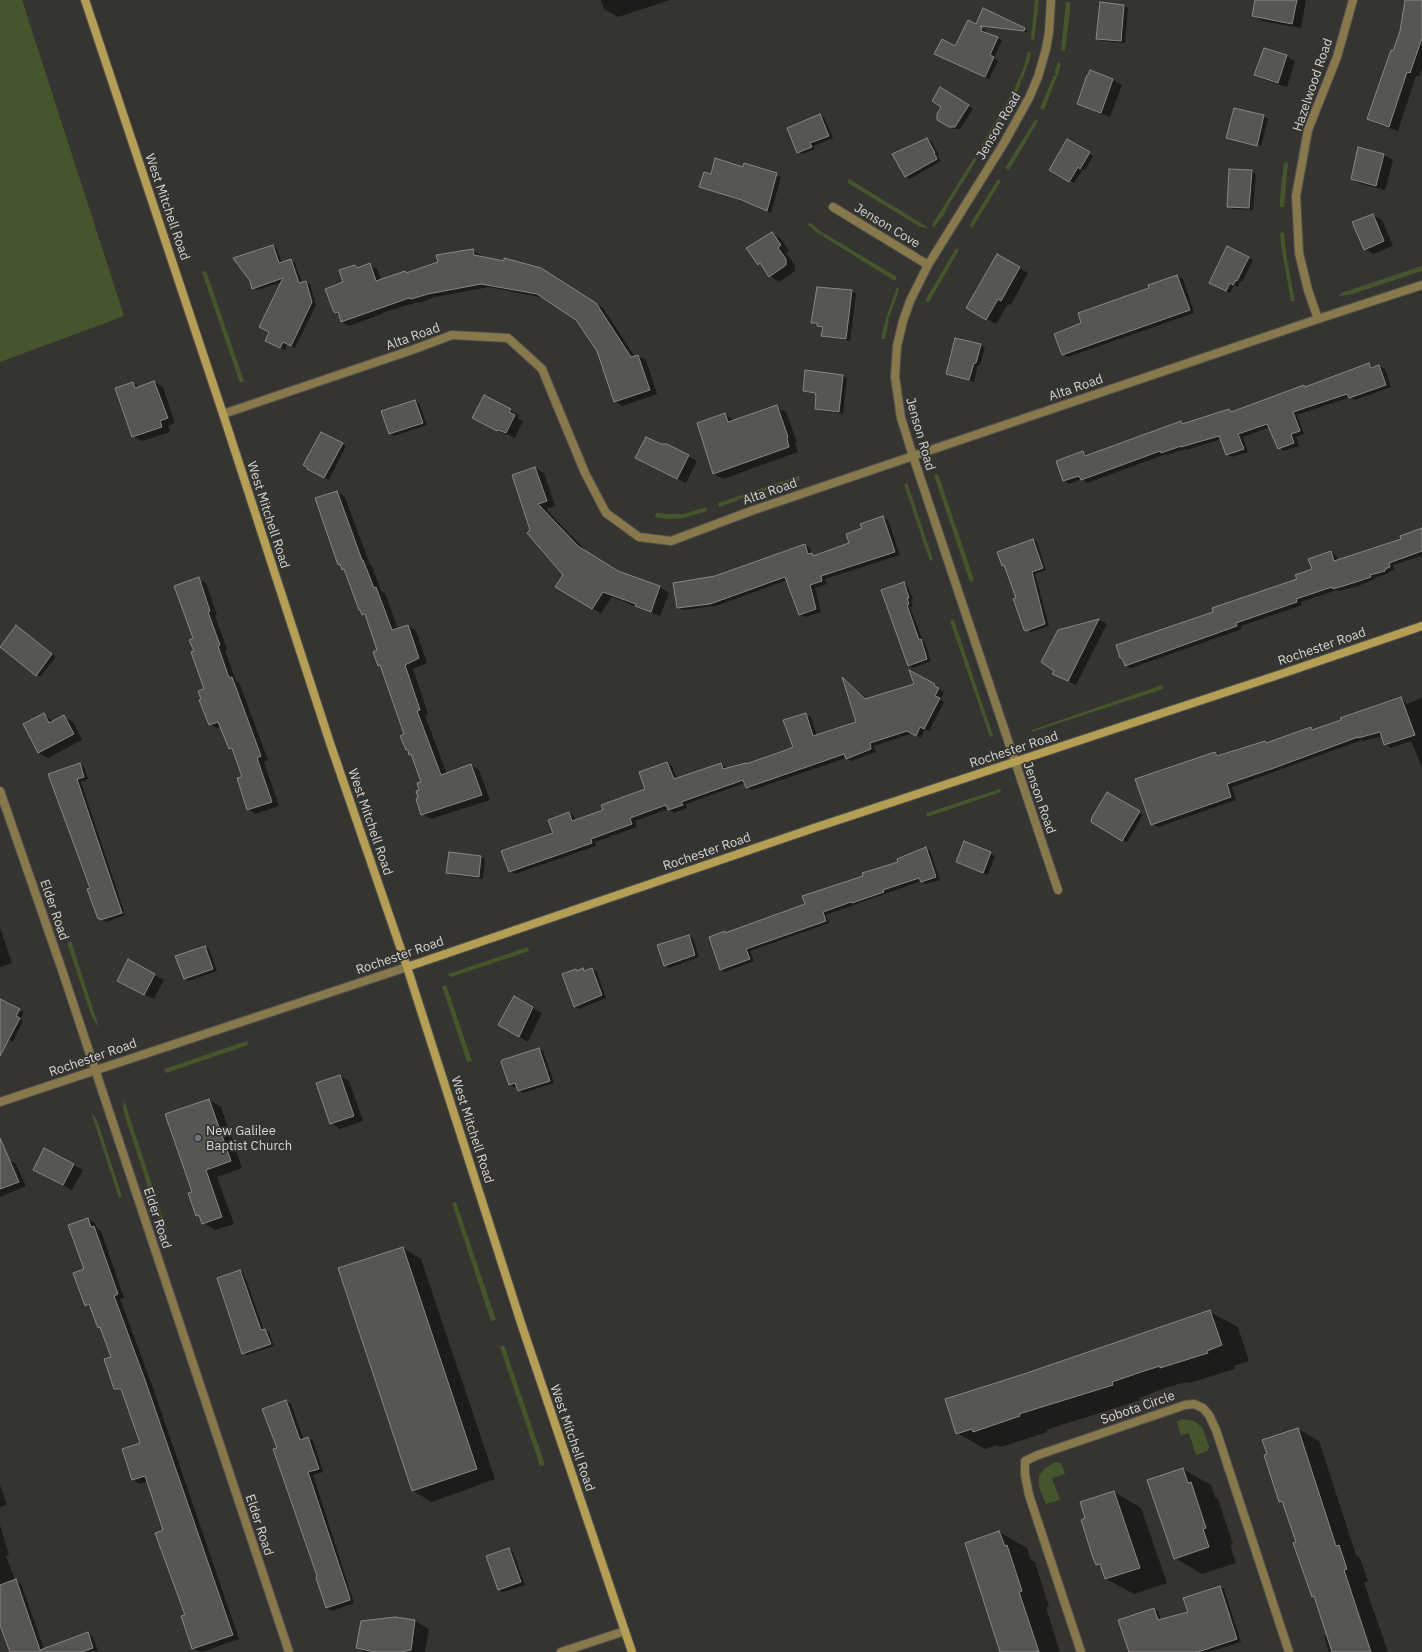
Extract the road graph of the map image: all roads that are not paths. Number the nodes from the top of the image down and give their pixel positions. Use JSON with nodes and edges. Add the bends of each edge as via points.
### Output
{"nodes":[{"id":1,"x":85,"y":0,"type":"edge"},
{"id":2,"x":1051,"y":0,"type":"edge"},
{"id":3,"x":1353,"y":0,"type":"edge"},
{"id":4,"x":833,"y":207,"type":"dead end"},
{"id":5,"x":928,"y":265,"type":"junction"},
{"id":6,"x":1422,"y":285,"type":"edge"},
{"id":7,"x":1318,"y":319,"type":"junction"},
{"id":8,"x":223,"y":414,"type":"junction"},
{"id":9,"x":913,"y":456,"type":"junction"},
{"id":10,"x":1422,"y":626,"type":"edge"},
{"id":11,"x":1014,"y":762,"type":"junction"},
{"id":12,"x":0,"y":791,"type":"edge"},
{"id":13,"x":1058,"y":890,"type":"dead end"},
{"id":14,"x":407,"y":967,"type":"junction"},
{"id":15,"x":95,"y":1070,"type":"junction"},
{"id":16,"x":0,"y":1102,"type":"edge"},
{"id":17,"x":625,"y":1630,"type":"junction"},
{"id":18,"x":289,"y":1652,"type":"edge"},
{"id":19,"x":561,"y":1652,"type":"edge"},
{"id":20,"x":632,"y":1652,"type":"edge"},
{"id":21,"x":1081,"y":1652,"type":"edge"},
{"id":22,"x":1289,"y":1652,"type":"edge"}],
"edges":[{"from":1,"to":8,"type":"main road","name":"West Mitchell Road"},
{"from":2,"to":5,"type":"street","name":"Jenson Road","via":[[1046,49],[1029,98]]},
{"from":3,"to":7,"type":"street","name":"Hazelwood Road","via":[[1336,57],[1308,130],[1296,196],[1299,253]]},
{"from":4,"to":5,"type":"street","name":"Jenson Cove"},
{"from":5,"to":9,"type":"street","name":"Jenson Road","via":[[910,301],[900,333],[896,361],[901,418]]},
{"from":6,"to":7,"type":"street","name":"Alta Road"},
{"from":7,"to":9,"type":"street","name":"Alta Road"},
{"from":8,"to":9,"type":"street","name":"Alta Road","via":[[452,335],[508,338],[542,369],[585,473],[606,513],[639,537],[671,541]]},
{"from":8,"to":14,"type":"main road","name":"West Mitchell Road"},
{"from":9,"to":11,"type":"street","name":"Jenson Road"},
{"from":10,"to":11,"type":"main road","name":"Rochester Road"},
{"from":11,"to":13,"type":"street","name":"Jenson Road"},
{"from":11,"to":14,"type":"main road","name":"Rochester Road"},
{"from":12,"to":15,"type":"street","name":"Elder Road"},
{"from":14,"to":15,"type":"street","name":"Rochester Road"},
{"from":14,"to":17,"type":"main road","name":"West Mitchell Road","via":[[522,1326]]},
{"from":15,"to":16,"type":"street","name":"Rochester Road"},
{"from":15,"to":18,"type":"street","name":"Elder Road"},
{"from":17,"to":19,"type":"street"},
{"from":17,"to":20,"type":"main road","name":"West Mitchell Road"},
{"from":21,"to":22,"type":"street","name":"Sobota Circle","via":[[1030,1495],[1025,1475],[1025,1461],[1194,1404],[1209,1414],[1216,1430]]}]}
